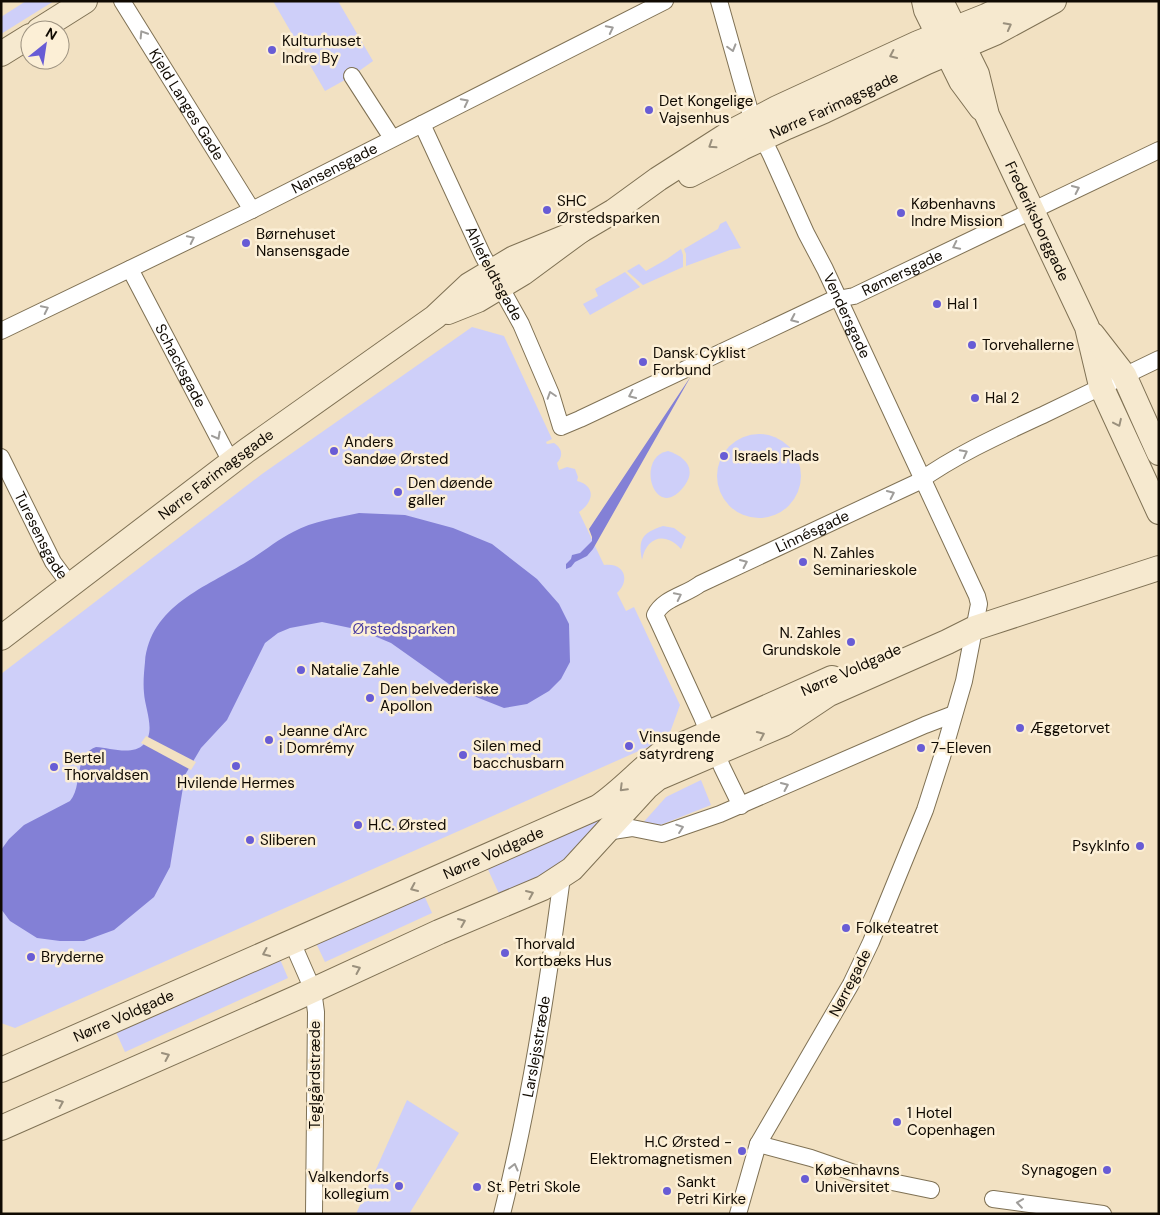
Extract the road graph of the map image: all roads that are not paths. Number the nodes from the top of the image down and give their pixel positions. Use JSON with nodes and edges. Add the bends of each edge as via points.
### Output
{"nodes":[{"id":1,"x":85,"y":1,"type":"edge"},
{"id":2,"x":122,"y":1,"type":"edge"},
{"id":3,"x":665,"y":1,"type":"edge"},
{"id":4,"x":719,"y":1,"type":"edge"},
{"id":5,"x":924,"y":1,"type":"edge"},
{"id":6,"x":941,"y":1,"type":"edge"},
{"id":7,"x":1016,"y":1,"type":"edge"},
{"id":8,"x":1054,"y":1,"type":"edge"},
{"id":9,"x":55,"y":20,"type":"edge"},
{"id":10,"x":951,"y":41,"type":"junction"},
{"id":11,"x":20,"y":42,"type":"edge"},
{"id":12,"x":1,"y":54,"type":"edge"},
{"id":13,"x":352,"y":76,"type":"dead end"},
{"id":14,"x":422,"y":124,"type":"junction"},
{"id":15,"x":758,"y":129,"type":"junction"},
{"id":16,"x":392,"y":138,"type":"junction"},
{"id":17,"x":1159,"y":150,"type":"edge"},
{"id":18,"x":252,"y":210,"type":"junction"},
{"id":19,"x":1032,"y":210,"type":"junction"},
{"id":20,"x":130,"y":269,"type":"junction"},
{"id":21,"x":496,"y":279,"type":"junction"},
{"id":22,"x":839,"y":299,"type":"junction"},
{"id":23,"x":1087,"y":327,"type":"junction"},
{"id":24,"x":1,"y":331,"type":"edge"},
{"id":25,"x":1159,"y":359,"type":"edge"},
{"id":26,"x":1124,"y":375,"type":"junction"},
{"id":27,"x":1101,"y":386,"type":"junction"},
{"id":28,"x":561,"y":427,"type":"joint"},
{"id":29,"x":1159,"y":453,"type":"edge"},
{"id":30,"x":1,"y":457,"type":"edge"},
{"id":31,"x":231,"y":462,"type":"junction"},
{"id":32,"x":923,"y":478,"type":"junction"},
{"id":33,"x":1159,"y":512,"type":"edge"},
{"id":34,"x":1159,"y":568,"type":"edge"},
{"id":35,"x":70,"y":585,"type":"junction"},
{"id":36,"x":975,"y":628,"type":"junction"},
{"id":37,"x":1,"y":638,"type":"edge"},
{"id":38,"x":954,"y":714,"type":"junction"},
{"id":39,"x":712,"y":743,"type":"junction"},
{"id":40,"x":741,"y":806,"type":"junction"},
{"id":41,"x":606,"y":832,"type":"junction"},
{"id":42,"x":562,"y":877,"type":"junction"},
{"id":43,"x":292,"y":942,"type":"junction"},
{"id":44,"x":313,"y":990,"type":"junction"},
{"id":45,"x":1,"y":1070,"type":"edge"},
{"id":46,"x":1,"y":1128,"type":"edge"},
{"id":47,"x":758,"y":1144,"type":"junction"},
{"id":48,"x":931,"y":1190,"type":"dead end"},
{"id":49,"x":993,"y":1199,"type":"dead end"},
{"id":50,"x":314,"y":1214,"type":"edge"},
{"id":51,"x":502,"y":1214,"type":"edge"},
{"id":52,"x":738,"y":1214,"type":"edge"},
{"id":53,"x":1103,"y":1214,"type":"edge"}],
"edges":[{"from":1,"to":9,"type":"street"},
{"from":18,"to":2,"type":"street","name":"Kjeld Langes Gade","one_way":true},
{"from":14,"to":3,"type":"street","name":"Nansensgade","one_way":true},
{"from":4,"to":15,"type":"street","name":"Vendersgade","one_way":true,"via":[[751,115]]},
{"from":5,"to":10,"type":"street","name":"Frederiksborggade","via":[[926,10]]},
{"from":6,"to":10,"type":"street","name":"Frederiksborggade"},
{"from":7,"to":10,"type":"street","name":"Nørre Farimagsgade"},
{"from":10,"to":8,"type":"street","name":"Nørre Farimagsgade","one_way":true,"via":[[995,34]]},
{"from":10,"to":15,"type":"street","name":"Nørre Farimagsgade"},
{"from":10,"to":19,"type":"street","name":"Frederiksborggade","via":[[961,81],[987,115]]},
{"from":11,"to":12,"type":"street"},
{"from":13,"to":16,"type":"street"},
{"from":14,"to":16,"type":"street","name":"Nansensgade"},
{"from":14,"to":21,"type":"street","name":"Ahlefeldtsgade"},
{"from":15,"to":21,"type":"street","name":"Nørre Farimagsgade","via":[[732,131],[580,231],[514,258]]},
{"from":15,"to":22,"type":"street","name":"Vendersgade"},
{"from":16,"to":18,"type":"street","name":"Nansensgade"},
{"from":19,"to":17,"type":"street","name":"Rømersgade","one_way":true},
{"from":20,"to":18,"type":"street","name":"Nansensgade","one_way":true},
{"from":19,"to":22,"type":"street","name":"Rømersgade","one_way":true,"via":[[854,296]]},
{"from":19,"to":23,"type":"street","name":"Frederiksborggade"},
{"from":24,"to":20,"type":"street","name":"Nansensgade","one_way":true},
{"from":20,"to":31,"type":"street","name":"Schacksgade","one_way":true},
{"from":28,"to":21,"type":"street","name":"Ahlefeldtsgade","one_way":true,"via":[[551,394],[521,324]]},
{"from":21,"to":31,"type":"street","name":"Nørre Farimagsgade","via":[[469,285],[435,317]]},
{"from":22,"to":28,"type":"street","name":"Rømersgade","one_way":true},
{"from":22,"to":32,"type":"street","name":"Vendersgade"},
{"from":23,"to":26,"type":"street","name":"Frederiksborggade"},
{"from":23,"to":27,"type":"street","name":"Frederiksborggade"},
{"from":25,"to":26,"type":"street","name":"Linnésgade"},
{"from":26,"to":27,"type":"street","name":"Linnésgade"},
{"from":26,"to":29,"type":"street","name":"Frederiksborggade"},
{"from":32,"to":27,"type":"street","name":"Linnésgade","one_way":true,"via":[[968,451]]},
{"from":27,"to":33,"type":"street","name":"Frederiksborggade","one_way":true},
{"from":30,"to":35,"type":"street","name":"Turesensgade","via":[[53,562]]},
{"from":31,"to":35,"type":"street","name":"Nørre Farimagsgade"},
{"from":32,"to":36,"type":"street","name":"Vendersgade","via":[[979,600]]},
{"from":39,"to":32,"type":"street","name":"Linnésgade","one_way":true,"via":[[655,615],[658,609],[729,570]]},
{"from":34,"to":36,"type":"street","name":"Nørre Voldgade"},
{"from":35,"to":37,"type":"street","name":"Nørre Farimagsgade"},
{"from":36,"to":38,"type":"street","name":"Nørregade"},
{"from":36,"to":39,"type":"street","name":"Nørre Voldgade","via":[[829,694],[784,724]]},
{"from":40,"to":38,"type":"street","one_way":true},
{"from":38,"to":47,"type":"street","name":"Nørregade","via":[[925,810],[871,942],[826,1030]]},
{"from":39,"to":40,"type":"street","name":"Linnésgade"},
{"from":39,"to":41,"type":"street","name":"Nørre Voldgade","via":[[658,778]]},
{"from":39,"to":43,"type":"street","name":"Nørre Voldgade","one_way":true,"via":[[659,755],[616,795],[598,807]]},
{"from":41,"to":40,"type":"street","one_way":true,"via":[[632,828],[662,834]]},
{"from":41,"to":42,"type":"street","name":"Nørre Voldgade"},
{"from":44,"to":42,"type":"street","name":"Nørre Voldgade","one_way":true},
{"from":51,"to":42,"type":"street","name":"Larslejsstræde","one_way":true,"via":[[517,1156],[540,1028]]},
{"from":43,"to":44,"type":"street","name":"Teglgårdstræde"},
{"from":43,"to":45,"type":"street","name":"Nørre Voldgade","one_way":true},
{"from":46,"to":44,"type":"street","name":"Nørre Voldgade","one_way":true},
{"from":44,"to":50,"type":"street","name":"Teglgårdstræde","via":[[316,1012]]},
{"from":47,"to":48,"type":"street","via":[[863,1176]]},
{"from":47,"to":52,"type":"street","name":"Nørregade"},
{"from":53,"to":49,"type":"street","one_way":true}]}
